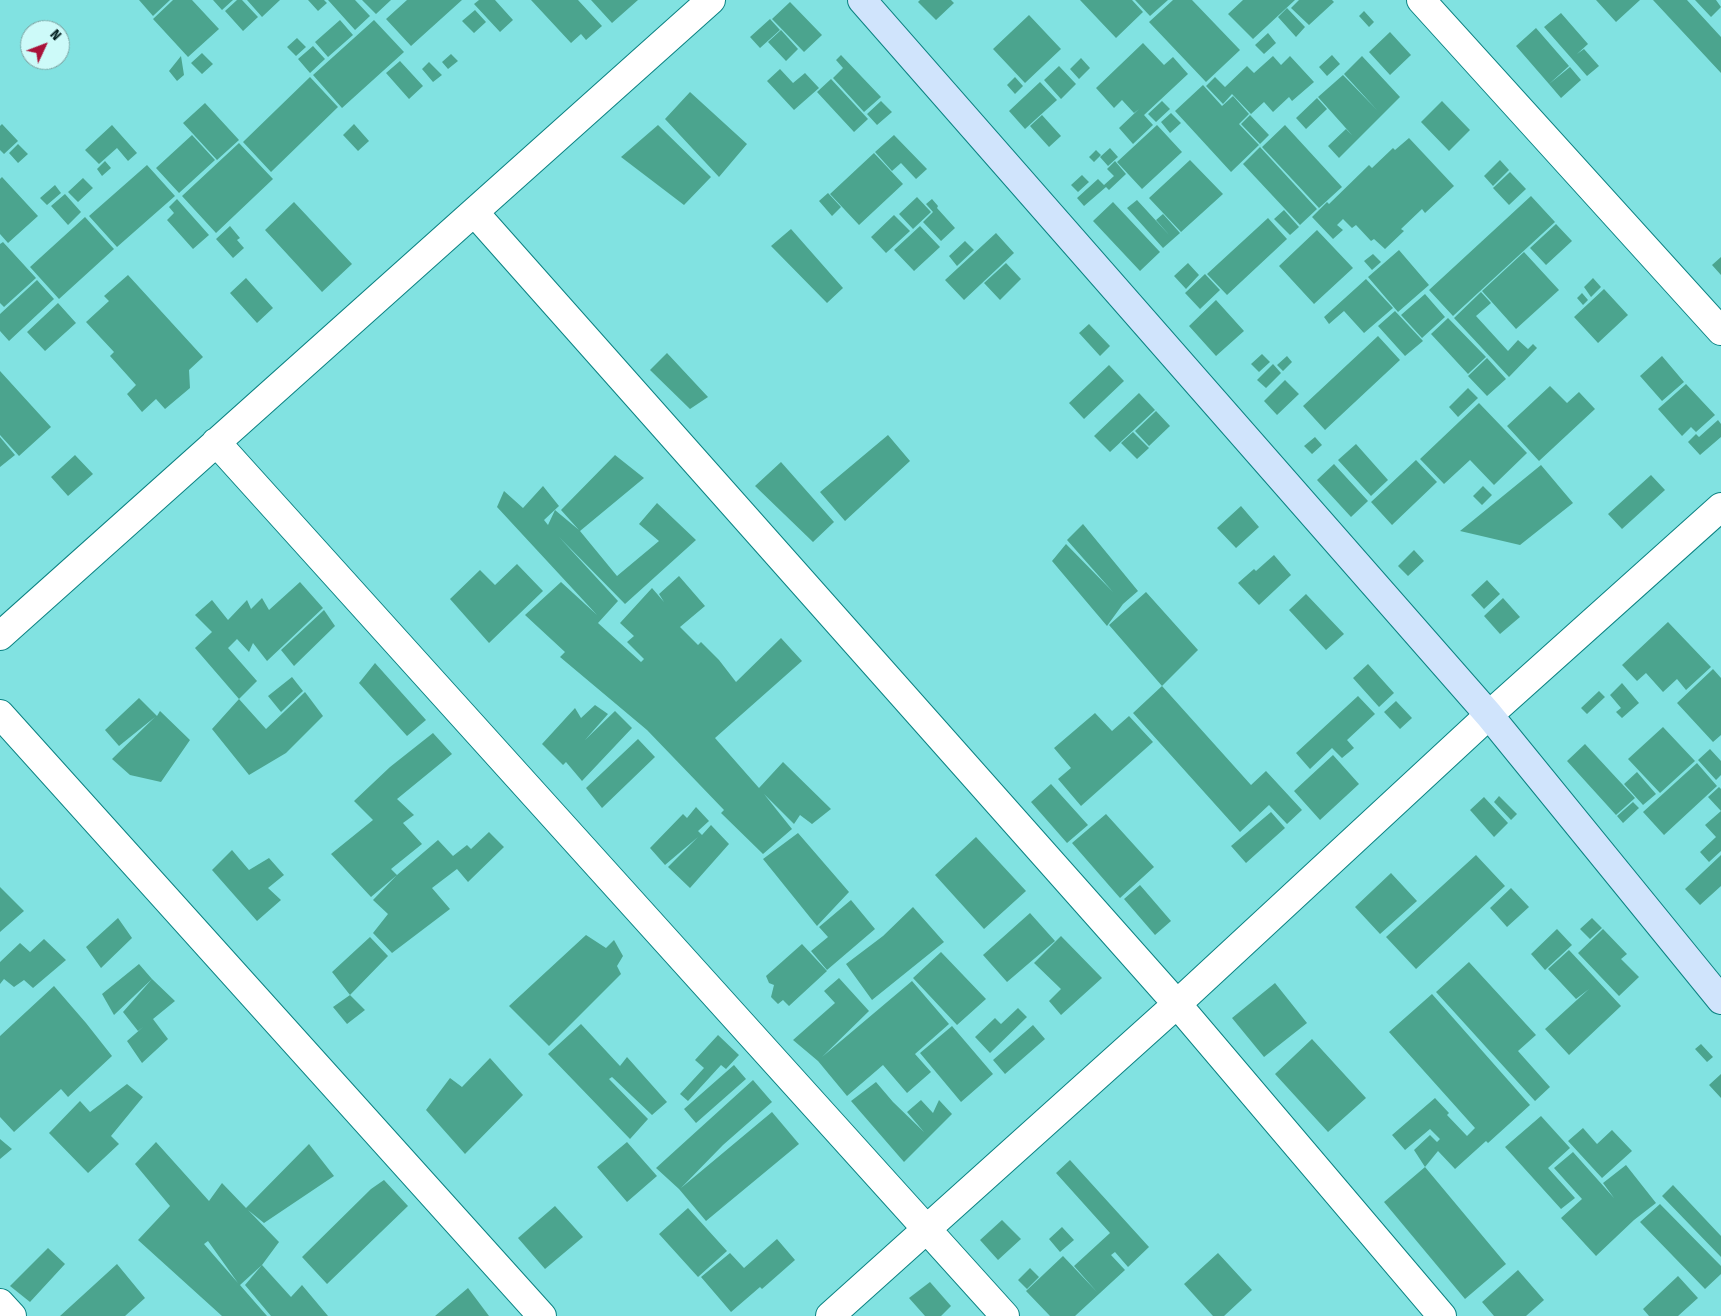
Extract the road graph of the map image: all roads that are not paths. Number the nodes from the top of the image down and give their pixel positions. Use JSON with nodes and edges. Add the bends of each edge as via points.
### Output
{"nodes":[{"id":1,"x":711,"y":0,"type":"edge"},
{"id":2,"x":862,"y":0,"type":"edge"},
{"id":3,"x":1421,"y":0,"type":"edge"},
{"id":4,"x":474,"y":212,"type":"junction"},
{"id":5,"x":1721,"y":331,"type":"edge"},
{"id":6,"x":216,"y":442,"type":"junction"},
{"id":7,"x":1721,"y":507,"type":"edge"},
{"id":8,"x":0,"y":636,"type":"edge"},
{"id":9,"x":0,"y":714,"type":"edge"},
{"id":10,"x":1489,"y":715,"type":"junction"},
{"id":11,"x":1721,"y":1000,"type":"edge"},
{"id":12,"x":1177,"y":1004,"type":"junction"},
{"id":13,"x":927,"y":1229,"type":"junction"},
{"id":14,"x":0,"y":1303,"type":"edge"},
{"id":15,"x":12,"y":1316,"type":"edge"},
{"id":16,"x":542,"y":1316,"type":"edge"},
{"id":17,"x":830,"y":1316,"type":"edge"},
{"id":18,"x":1005,"y":1316,"type":"edge"},
{"id":19,"x":1442,"y":1316,"type":"edge"}],
"edges":[{"from":1,"to":4,"type":"street"},
{"from":2,"to":10,"type":"street"},
{"from":3,"to":5,"type":"street"},
{"from":4,"to":6,"type":"street"},
{"from":4,"to":12,"type":"street"},
{"from":6,"to":8,"type":"street"},
{"from":6,"to":13,"type":"street"},
{"from":7,"to":10,"type":"street"},
{"from":9,"to":16,"type":"street"},
{"from":10,"to":11,"type":"street"},
{"from":10,"to":12,"type":"street"},
{"from":12,"to":13,"type":"street"},
{"from":12,"to":19,"type":"street"},
{"from":13,"to":17,"type":"street"},
{"from":13,"to":18,"type":"street"},
{"from":14,"to":15,"type":"street"}]}
